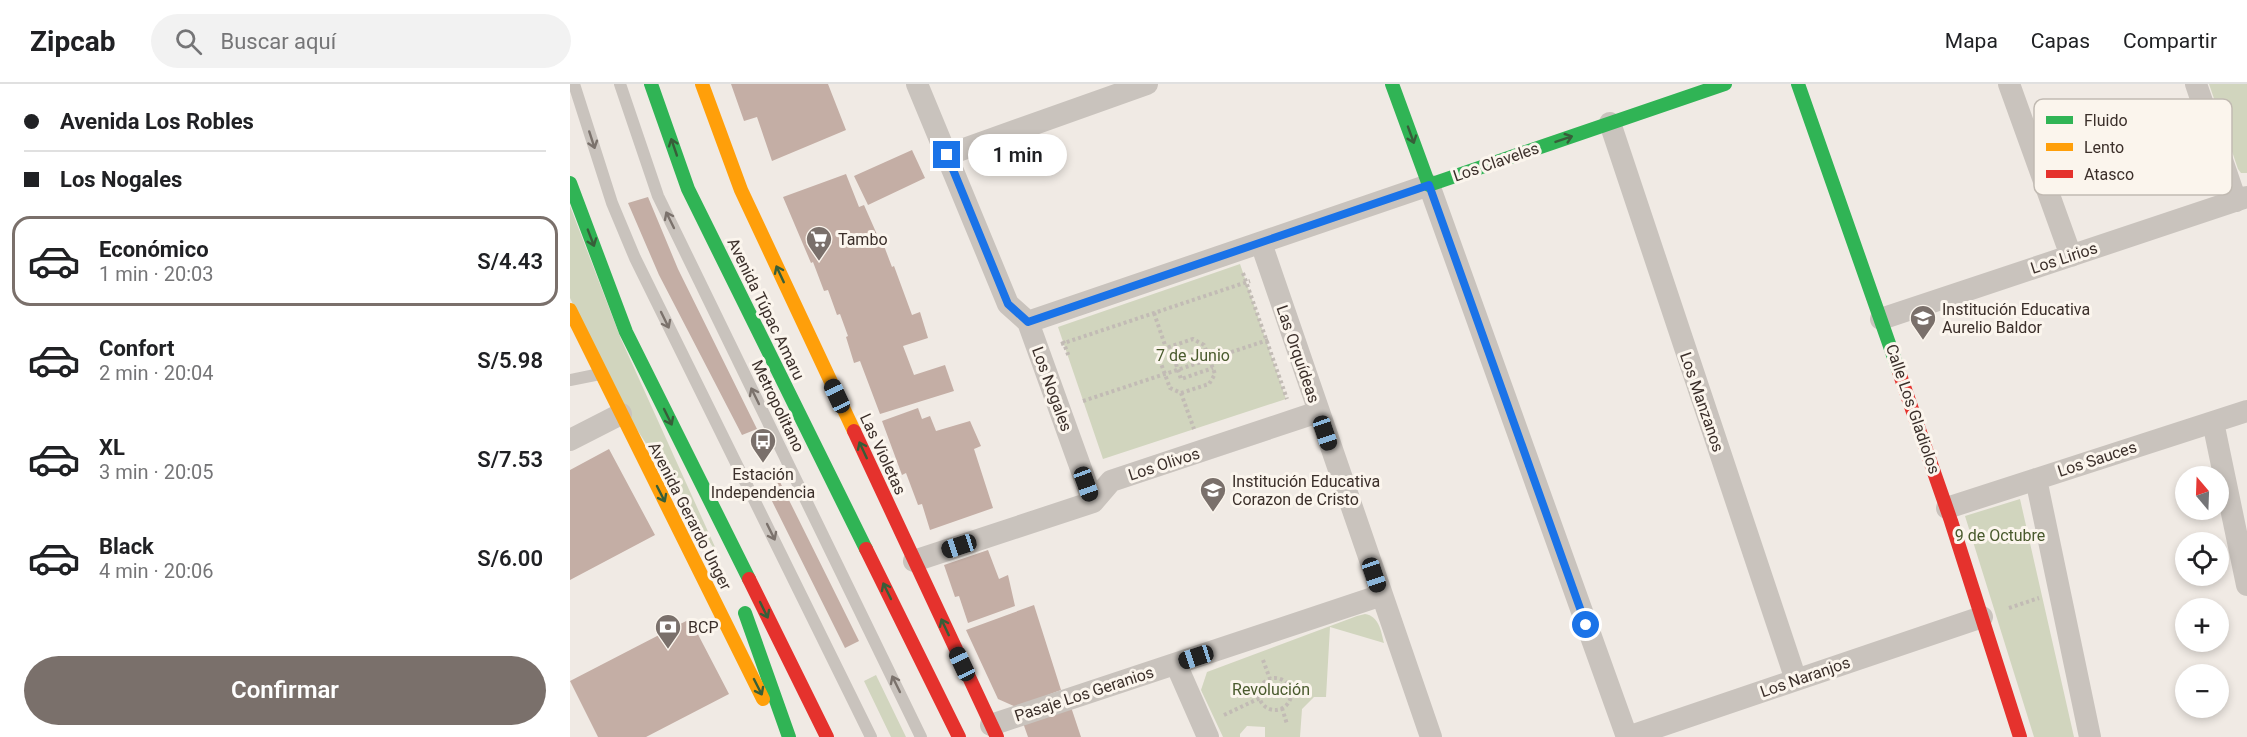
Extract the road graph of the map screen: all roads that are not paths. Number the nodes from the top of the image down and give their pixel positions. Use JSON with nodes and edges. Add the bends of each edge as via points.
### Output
{"nodes":[{"id":1,"x":574,"y":84,"type":"edge"},
{"id":2,"x":620,"y":84,"type":"edge"},
{"id":3,"x":651,"y":84,"type":"edge"},
{"id":4,"x":702,"y":84,"type":"edge"},
{"id":5,"x":917,"y":84,"type":"edge"},
{"id":6,"x":1147,"y":84,"type":"edge"},
{"id":7,"x":1392,"y":84,"type":"edge"},
{"id":8,"x":1725,"y":84,"type":"edge"},
{"id":9,"x":1798,"y":84,"type":"edge"},
{"id":10,"x":2009,"y":84,"type":"edge"},
{"id":11,"x":2196,"y":84,"type":"edge"},
{"id":12,"x":2202,"y":99,"type":"edge"},
{"id":13,"x":1610,"y":123,"type":"junction"},
{"id":14,"x":2034,"y":153,"type":"edge"},
{"id":15,"x":947,"y":155,"type":"junction"},
{"id":16,"x":2232,"y":174,"type":"edge"},
{"id":17,"x":570,"y":183,"type":"edge"},
{"id":18,"x":1429,"y":185,"type":"junction"},
{"id":19,"x":2049,"y":195,"type":"edge"},
{"id":20,"x":2242,"y":199,"type":"edge"},
{"id":21,"x":1261,"y":243,"type":"junction"},
{"id":22,"x":2071,"y":256,"type":"junction"},
{"id":23,"x":570,"y":310,"type":"edge"},
{"id":24,"x":1881,"y":319,"type":"junction"},
{"id":25,"x":1028,"y":322,"type":"junction"},
{"id":26,"x":600,"y":374,"type":"junction"},
{"id":27,"x":570,"y":380,"type":"edge"},
{"id":28,"x":2247,"y":411,"type":"edge"},
{"id":29,"x":1318,"y":412,"type":"junction"},
{"id":30,"x":621,"y":414,"type":"junction"},
{"id":31,"x":2213,"y":422,"type":"junction"},
{"id":32,"x":570,"y":440,"type":"edge"},
{"id":33,"x":695,"y":472,"type":"junction"},
{"id":34,"x":2036,"y":479,"type":"junction"},
{"id":35,"x":1093,"y":502,"type":"junction"},
{"id":36,"x":1947,"y":508,"type":"junction"},
{"id":37,"x":914,"y":561,"type":"junction"},
{"id":38,"x":735,"y":583,"type":"dead end"},
{"id":39,"x":2247,"y":585,"type":"edge"},
{"id":40,"x":1382,"y":595,"type":"junction"},
{"id":41,"x":742,"y":605,"type":"dead end"},
{"id":42,"x":1982,"y":617,"type":"junction"},
{"id":43,"x":1176,"y":664,"type":"junction"},
{"id":44,"x":1796,"y":680,"type":"junction"},
{"id":45,"x":994,"y":731,"type":"edge"},
{"id":46,"x":783,"y":737,"type":"edge"},
{"id":47,"x":789,"y":737,"type":"edge"},
{"id":48,"x":827,"y":737,"type":"edge"},
{"id":49,"x":871,"y":737,"type":"edge"},
{"id":50,"x":921,"y":737,"type":"edge"},
{"id":51,"x":959,"y":737,"type":"edge"},
{"id":52,"x":1208,"y":737,"type":"edge"},
{"id":53,"x":1431,"y":737,"type":"edge"},
{"id":54,"x":1627,"y":737,"type":"edge"},
{"id":55,"x":2020,"y":737,"type":"edge"},
{"id":56,"x":2090,"y":737,"type":"edge"}],
"edges":[{"from":1,"to":49,"type":"lane","one_way":true,"via":[[612,203],[635,258]]},
{"from":50,"to":2,"type":"lane","name":"Metropolitano","one_way":true,"via":[[658,196]]},
{"from":51,"to":3,"type":"street","name":"Avenida Túpac Amaru","one_way":true,"via":[[688,189]]},
{"from":37,"to":4,"type":"street","name":"Las Violetas","one_way":true,"via":[[741,190]]},
{"from":5,"to":15,"type":"street","name":"Los Nogales"},
{"from":6,"to":15,"type":"street"},
{"from":7,"to":18,"type":"street","one_way":true},
{"from":8,"to":13,"type":"street","name":"Los Claveles"},
{"from":9,"to":24,"type":"street","name":"Calle Los Gladiolos"},
{"from":10,"to":14,"type":"street"},
{"from":11,"to":12,"type":"street"},
{"from":18,"to":13,"type":"street","name":"Los Claveles","one_way":true},
{"from":13,"to":44,"type":"street","name":"Los Manzanos"},
{"from":15,"to":25,"type":"street","name":"Los Nogales","via":[[1008,304]]},
{"from":16,"to":20,"type":"street"},
{"from":17,"to":33,"type":"street","one_way":true,"via":[[626,332]]},
{"from":18,"to":21,"type":"street","name":"Los Claveles"},
{"from":18,"to":54,"type":"street"},
{"from":19,"to":22,"type":"street"},
{"from":20,"to":22,"type":"street","name":"Los Lirios"},
{"from":21,"to":25,"type":"street","name":"Los Claveles"},
{"from":21,"to":29,"type":"street","name":"Las Orquídeas"},
{"from":22,"to":24,"type":"street","name":"Los Lirios"},
{"from":23,"to":26,"type":"street","name":"Avenida Gerardo Unger"},
{"from":24,"to":36,"type":"street","name":"Calle Los Gladiolos"},
{"from":25,"to":35,"type":"street","name":"Los Nogales"},
{"from":26,"to":27,"type":"lane"},
{"from":26,"to":30,"type":"street","name":"Avenida Gerardo Unger"},
{"from":28,"to":31,"type":"street","name":"Los Sauces"},
{"from":29,"to":35,"type":"street","name":"Los Olivos","via":[[1111,482]]},
{"from":29,"to":40,"type":"street","name":"Las Orquídeas"},
{"from":30,"to":32,"type":"street"},
{"from":30,"to":46,"type":"street","name":"Avenida Gerardo Unger","one_way":true},
{"from":31,"to":34,"type":"street","name":"Los Sauces"},
{"from":31,"to":39,"type":"street"},
{"from":33,"to":38,"type":"street"},
{"from":33,"to":48,"type":"street","one_way":true},
{"from":34,"to":36,"type":"street","name":"Los Sauces"},
{"from":34,"to":56,"type":"street"},
{"from":35,"to":37,"type":"street","name":"Los Olivos"},
{"from":36,"to":42,"type":"street","name":"Calle Los Gladiolos"},
{"from":45,"to":37,"type":"street","name":"Las Violetas","one_way":true},
{"from":40,"to":43,"type":"street","name":"Pasaje Los Geranios"},
{"from":40,"to":53,"type":"street","name":"Las Orquídeas"},
{"from":41,"to":47,"type":"street"},
{"from":42,"to":44,"type":"street","name":"Los Naranjos"},
{"from":42,"to":55,"type":"street","name":"Calle Los Gladiolos"},
{"from":43,"to":45,"type":"street","name":"Pasaje Los Geranios"},
{"from":43,"to":52,"type":"street"},
{"from":44,"to":54,"type":"street","name":"Los Naranjos"}]}
